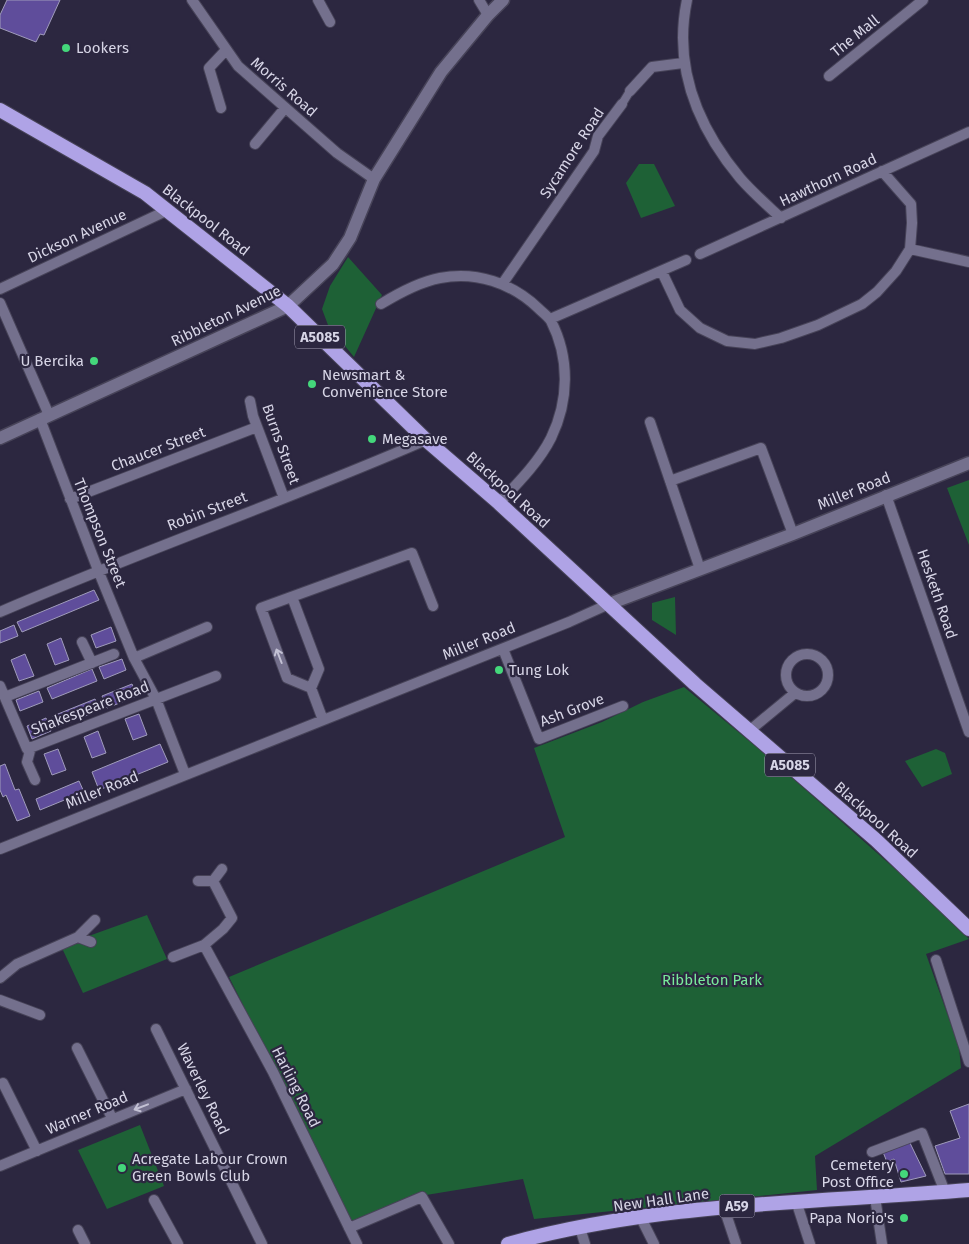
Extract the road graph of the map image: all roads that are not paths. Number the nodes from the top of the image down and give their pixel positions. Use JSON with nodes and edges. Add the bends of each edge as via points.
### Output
{"nodes":[{"id":1,"x":192,"y":0,"type":"edge"},
{"id":2,"x":318,"y":0,"type":"edge"},
{"id":3,"x":480,"y":0,"type":"edge"},
{"id":4,"x":503,"y":0,"type":"edge"},
{"id":5,"x":687,"y":0,"type":"edge"},
{"id":6,"x":923,"y":0,"type":"edge"},
{"id":7,"x":488,"y":15,"type":"junction"},
{"id":8,"x":330,"y":22,"type":"dead end"},
{"id":9,"x":226,"y":50,"type":"junction"},
{"id":10,"x":683,"y":63,"type":"junction"},
{"id":11,"x":829,"y":76,"type":"dead end"},
{"id":12,"x":630,"y":91,"type":"joint"},
{"id":13,"x":622,"y":104,"type":"joint"},
{"id":14,"x":221,"y":108,"type":"dead end"},
{"id":15,"x":285,"y":108,"type":"junction"},
{"id":16,"x":0,"y":110,"type":"edge"},
{"id":17,"x":969,"y":132,"type":"edge"},
{"id":18,"x":255,"y":144,"type":"dead end"},
{"id":19,"x":882,"y":172,"type":"junction"},
{"id":20,"x":374,"y":179,"type":"junction"},
{"id":21,"x":168,"y":210,"type":"junction"},
{"id":22,"x":781,"y":218,"type":"junction"},
{"id":23,"x":910,"y":249,"type":"junction"},
{"id":24,"x":700,"y":254,"type":"dead end"},
{"id":25,"x":686,"y":260,"type":"dead end"},
{"id":26,"x":969,"y":262,"type":"edge"},
{"id":27,"x":662,"y":272,"type":"junction"},
{"id":28,"x":502,"y":283,"type":"junction"},
{"id":29,"x":0,"y":290,"type":"edge"},
{"id":30,"x":0,"y":303,"type":"edge"},
{"id":31,"x":381,"y":304,"type":"dead end"},
{"id":32,"x":288,"y":306,"type":"junction"},
{"id":33,"x":550,"y":319,"type":"junction"},
{"id":34,"x":250,"y":401,"type":"dead end"},
{"id":35,"x":45,"y":417,"type":"junction"},
{"id":36,"x":650,"y":422,"type":"dead end"},
{"id":37,"x":257,"y":428,"type":"junction"},
{"id":38,"x":0,"y":438,"type":"edge"},
{"id":39,"x":426,"y":440,"type":"junction"},
{"id":40,"x":969,"y":463,"type":"edge"},
{"id":41,"x":670,"y":481,"type":"junction"},
{"id":42,"x":886,"y":495,"type":"junction"},
{"id":43,"x":284,"y":498,"type":"junction"},
{"id":44,"x":70,"y":499,"type":"junction"},
{"id":45,"x":498,"y":503,"type":"junction"},
{"id":46,"x":794,"y":534,"type":"junction"},
{"id":47,"x":700,"y":569,"type":"junction"},
{"id":48,"x":98,"y":570,"type":"junction"},
{"id":49,"x":292,"y":597,"type":"junction"},
{"id":50,"x":609,"y":604,"type":"junction"},
{"id":51,"x":432,"y":606,"type":"dead end"},
{"id":52,"x":0,"y":612,"type":"edge"},
{"id":53,"x":208,"y":627,"type":"dead end"},
{"id":54,"x":82,"y":642,"type":"dead end"},
{"id":55,"x":502,"y":649,"type":"junction"},
{"id":56,"x":114,"y":654,"type":"dead end"},
{"id":57,"x":134,"y":658,"type":"junction"},
{"id":58,"x":92,"y":662,"type":"junction"},
{"id":59,"x":216,"y":676,"type":"dead end"},
{"id":60,"x":0,"y":686,"type":"edge"},
{"id":61,"x":311,"y":688,"type":"junction"},
{"id":62,"x":795,"y":693,"type":"junction"},
{"id":63,"x":5,"y":697,"type":"junction"},
{"id":64,"x":156,"y":698,"type":"junction"},
{"id":65,"x":623,"y":706,"type":"dead end"},
{"id":66,"x":322,"y":720,"type":"junction"},
{"id":67,"x":749,"y":730,"type":"junction"},
{"id":68,"x":969,"y":732,"type":"edge"},
{"id":69,"x":32,"y":747,"type":"junction"},
{"id":70,"x":185,"y":774,"type":"junction"},
{"id":71,"x":35,"y":780,"type":"dead end"},
{"id":72,"x":0,"y":849,"type":"edge"},
{"id":73,"x":222,"y":869,"type":"dead end"},
{"id":74,"x":198,"y":881,"type":"dead end"},
{"id":75,"x":213,"y":881,"type":"junction"},
{"id":76,"x":232,"y":916,"type":"junction"},
{"id":77,"x":244,"y":919,"type":"dead end"},
{"id":78,"x":94,"y":920,"type":"dead end"},
{"id":79,"x":969,"y":929,"type":"edge"},
{"id":80,"x":78,"y":937,"type":"junction"},
{"id":81,"x":91,"y":942,"type":"dead end"},
{"id":82,"x":204,"y":945,"type":"junction"},
{"id":83,"x":173,"y":957,"type":"dead end"},
{"id":84,"x":936,"y":960,"type":"dead end"},
{"id":85,"x":0,"y":978,"type":"edge"},
{"id":86,"x":0,"y":1000,"type":"edge"},
{"id":87,"x":40,"y":1015,"type":"dead end"},
{"id":88,"x":156,"y":1029,"type":"dead end"},
{"id":89,"x":77,"y":1048,"type":"dead end"},
{"id":90,"x":969,"y":1062,"type":"edge"},
{"id":91,"x":3,"y":1083,"type":"dead end"},
{"id":92,"x":186,"y":1090,"type":"junction"},
{"id":93,"x":112,"y":1118,"type":"junction"},
{"id":94,"x":37,"y":1151,"type":"junction"},
{"id":95,"x":872,"y":1152,"type":"dead end"},
{"id":96,"x":0,"y":1166,"type":"edge"},
{"id":97,"x":969,"y":1190,"type":"edge"},
{"id":98,"x":945,"y":1192,"type":"junction"},
{"id":99,"x":875,"y":1197,"type":"junction"},
{"id":100,"x":154,"y":1200,"type":"dead end"},
{"id":101,"x":796,"y":1201,"type":"junction"},
{"id":102,"x":724,"y":1208,"type":"junction"},
{"id":103,"x":641,"y":1218,"type":"junction"},
{"id":104,"x":349,"y":1228,"type":"junction"},
{"id":105,"x":580,"y":1228,"type":"junction"},
{"id":106,"x":78,"y":1230,"type":"dead end"},
{"id":107,"x":85,"y":1244,"type":"edge"},
{"id":108,"x":178,"y":1244,"type":"edge"},
{"id":109,"x":262,"y":1244,"type":"edge"},
{"id":110,"x":357,"y":1244,"type":"edge"},
{"id":111,"x":449,"y":1244,"type":"edge"},
{"id":112,"x":508,"y":1244,"type":"edge"},
{"id":113,"x":585,"y":1244,"type":"edge"},
{"id":114,"x":654,"y":1244,"type":"edge"},
{"id":115,"x":736,"y":1244,"type":"edge"},
{"id":116,"x":810,"y":1244,"type":"edge"},
{"id":117,"x":882,"y":1244,"type":"edge"}],
"edges":[{"from":1,"to":9,"type":"street","name":"Morris Road"},
{"from":2,"to":8,"type":"street"},
{"from":3,"to":7,"type":"street"},
{"from":4,"to":7,"type":"main road","name":"Ribbleton Avenue"},
{"from":5,"to":10,"type":"street"},
{"from":6,"to":11,"type":"street","name":"The Mall"},
{"from":7,"to":20,"type":"main road","name":"Ribbleton Avenue","via":[[441,72]]},
{"from":9,"to":14,"type":"street","via":[[209,68]]},
{"from":9,"to":15,"type":"street","name":"Morris Road","via":[[238,66]]},
{"from":10,"to":12,"type":"street","name":"Sycamore Road","via":[[652,67]]},
{"from":10,"to":22,"type":"street","via":[[704,125],[740,178]]},
{"from":12,"to":13,"type":"street","name":"Sycamore Road"},
{"from":13,"to":28,"type":"street","name":"Sycamore Road","via":[[598,136],[594,152]]},
{"from":15,"to":18,"type":"street"},
{"from":15,"to":20,"type":"street","name":"Morris Road","via":[[336,153]]},
{"from":16,"to":21,"type":"highway","name":"Blackpool Road","number":"A5085","via":[[145,193]]},
{"from":17,"to":19,"type":"street","name":"Hawthorn Road"},
{"from":19,"to":22,"type":"street","name":"Hawthorn Road"},
{"from":19,"to":23,"type":"street","via":[[910,204]]},
{"from":20,"to":32,"type":"main road","name":"Ribbleton Avenue","via":[[346,244],[333,264]]},
{"from":21,"to":29,"type":"street","name":"Dickson Avenue"},
{"from":21,"to":32,"type":"highway","name":"Blackpool Road","number":"A5085"},
{"from":22,"to":24,"type":"street","name":"Hawthorn Road"},
{"from":23,"to":26,"type":"street"},
{"from":23,"to":27,"type":"street","via":[[896,271],[862,304],[818,325],[755,344],[727,340],[700,328],[680,310]]},
{"from":25,"to":27,"type":"street"},
{"from":27,"to":33,"type":"street"},
{"from":28,"to":31,"type":"street","via":[[481,278],[440,278]]},
{"from":28,"to":33,"type":"street","via":[[530,300]]},
{"from":30,"to":35,"type":"street"},
{"from":32,"to":35,"type":"main road","name":"Ribbleton Avenue"},
{"from":32,"to":39,"type":"highway","name":"Blackpool Road","number":"A5085"},
{"from":33,"to":45,"type":"street","via":[[564,356],[566,380],[562,405],[551,439],[522,478]]},
{"from":34,"to":37,"type":"street","name":"Burns Street"},
{"from":35,"to":38,"type":"main road","name":"Ribbleton Avenue"},
{"from":35,"to":44,"type":"street","name":"Thompson Street"},
{"from":36,"to":41,"type":"street"},
{"from":37,"to":43,"type":"street","name":"Burns Street"},
{"from":37,"to":44,"type":"street","name":"Chaucer Street"},
{"from":39,"to":43,"type":"street","name":"Robin Street"},
{"from":39,"to":45,"type":"highway","name":"Blackpool Road","number":"A5085"},
{"from":40,"to":42,"type":"main road","name":"Miller Road"},
{"from":41,"to":46,"type":"street","via":[[761,448]]},
{"from":41,"to":47,"type":"street"},
{"from":42,"to":46,"type":"main road","name":"Miller Road"},
{"from":42,"to":68,"type":"street","name":"Hesketh Road"},
{"from":43,"to":48,"type":"street","name":"Robin Street"},
{"from":44,"to":48,"type":"street","name":"Thompson Street"},
{"from":45,"to":50,"type":"highway","name":"Blackpool Road","number":"A5085"},
{"from":46,"to":47,"type":"main road","name":"Miller Road"},
{"from":47,"to":50,"type":"main road","name":"Miller Road"},
{"from":48,"to":52,"type":"street","name":"Robin Street"},
{"from":48,"to":57,"type":"street","name":"Thompson Street"},
{"from":49,"to":51,"type":"street","via":[[412,552]]},
{"from":49,"to":61,"type":"street","via":[[319,669]]},
{"from":61,"to":49,"type":"street","one_way":true,"via":[[287,678],[261,608]]},
{"from":50,"to":55,"type":"street","name":"Miller Road"},
{"from":50,"to":67,"type":"highway","name":"Blackpool Road","number":"A5085"},
{"from":53,"to":57,"type":"street"},
{"from":54,"to":58,"type":"street"},
{"from":55,"to":65,"type":"street","name":"Ash Grove","via":[[539,739]]},
{"from":55,"to":66,"type":"street","name":"Miller Road"},
{"from":56,"to":58,"type":"street"},
{"from":57,"to":64,"type":"street","name":"Thompson Street"},
{"from":58,"to":63,"type":"street"},
{"from":59,"to":64,"type":"street","name":"Shakespeare Road"},
{"from":60,"to":63,"type":"street"},
{"from":61,"to":66,"type":"street"},
{"from":62,"to":62,"type":"street","via":[[786,681],[788,666],[799,656],[816,656],[826,667],[827,683],[817,694]]},
{"from":62,"to":67,"type":"street"},
{"from":63,"to":69,"type":"street","name":"Shakespeare Road","via":[[27,749]]},
{"from":64,"to":69,"type":"street","name":"Shakespeare Road"},
{"from":64,"to":70,"type":"street","name":"Thompson Street"},
{"from":66,"to":70,"type":"street","name":"Miller Road"},
{"from":67,"to":79,"type":"highway","name":"Blackpool Road","number":"A5085","via":[[876,840]]},
{"from":69,"to":71,"type":"street","via":[[27,762]]},
{"from":70,"to":72,"type":"street","name":"Miller Road"},
{"from":73,"to":75,"type":"street"},
{"from":74,"to":75,"type":"street"},
{"from":75,"to":76,"type":"street","via":[[223,905]]},
{"from":76,"to":77,"type":"street"},
{"from":76,"to":82,"type":"street","via":[[229,923]]},
{"from":78,"to":80,"type":"street"},
{"from":80,"to":81,"type":"street"},
{"from":80,"to":85,"type":"street","via":[[17,964]]},
{"from":82,"to":83,"type":"street"},
{"from":82,"to":104,"type":"street","name":"Harling Road","via":[[273,1072]]},
{"from":84,"to":90,"type":"street"},
{"from":86,"to":87,"type":"street"},
{"from":88,"to":92,"type":"street","name":"Waverley Road"},
{"from":89,"to":93,"type":"street"},
{"from":91,"to":94,"type":"street"},
{"from":92,"to":93,"type":"street","name":"Warner Road","one_way":true},
{"from":92,"to":109,"type":"street","name":"Waverley Road"},
{"from":93,"to":94,"type":"street","name":"Warner Road"},
{"from":94,"to":96,"type":"street","name":"Warner Road"},
{"from":95,"to":98,"type":"street","via":[[922,1133]]},
{"from":97,"to":98,"type":"highway","name":"New Hall Lane","number":"A59"},
{"from":98,"to":99,"type":"highway","name":"New Hall Lane","number":"A59"},
{"from":99,"to":101,"type":"highway","name":"New Hall Lane","number":"A59"},
{"from":99,"to":117,"type":"street"},
{"from":100,"to":108,"type":"street"},
{"from":101,"to":102,"type":"highway","name":"New Hall Lane","number":"A59"},
{"from":101,"to":116,"type":"street"},
{"from":102,"to":103,"type":"highway","name":"New Hall Lane","number":"A59"},
{"from":102,"to":115,"type":"street"},
{"from":103,"to":105,"type":"highway","name":"New Hall Lane","number":"A59"},
{"from":103,"to":114,"type":"street"},
{"from":104,"to":110,"type":"street","name":"Harling Road"},
{"from":104,"to":111,"type":"street","via":[[422,1197]]},
{"from":105,"to":112,"type":"highway","name":"New Hall Lane","number":"A59"},
{"from":105,"to":113,"type":"street"},
{"from":106,"to":107,"type":"street"}]}
